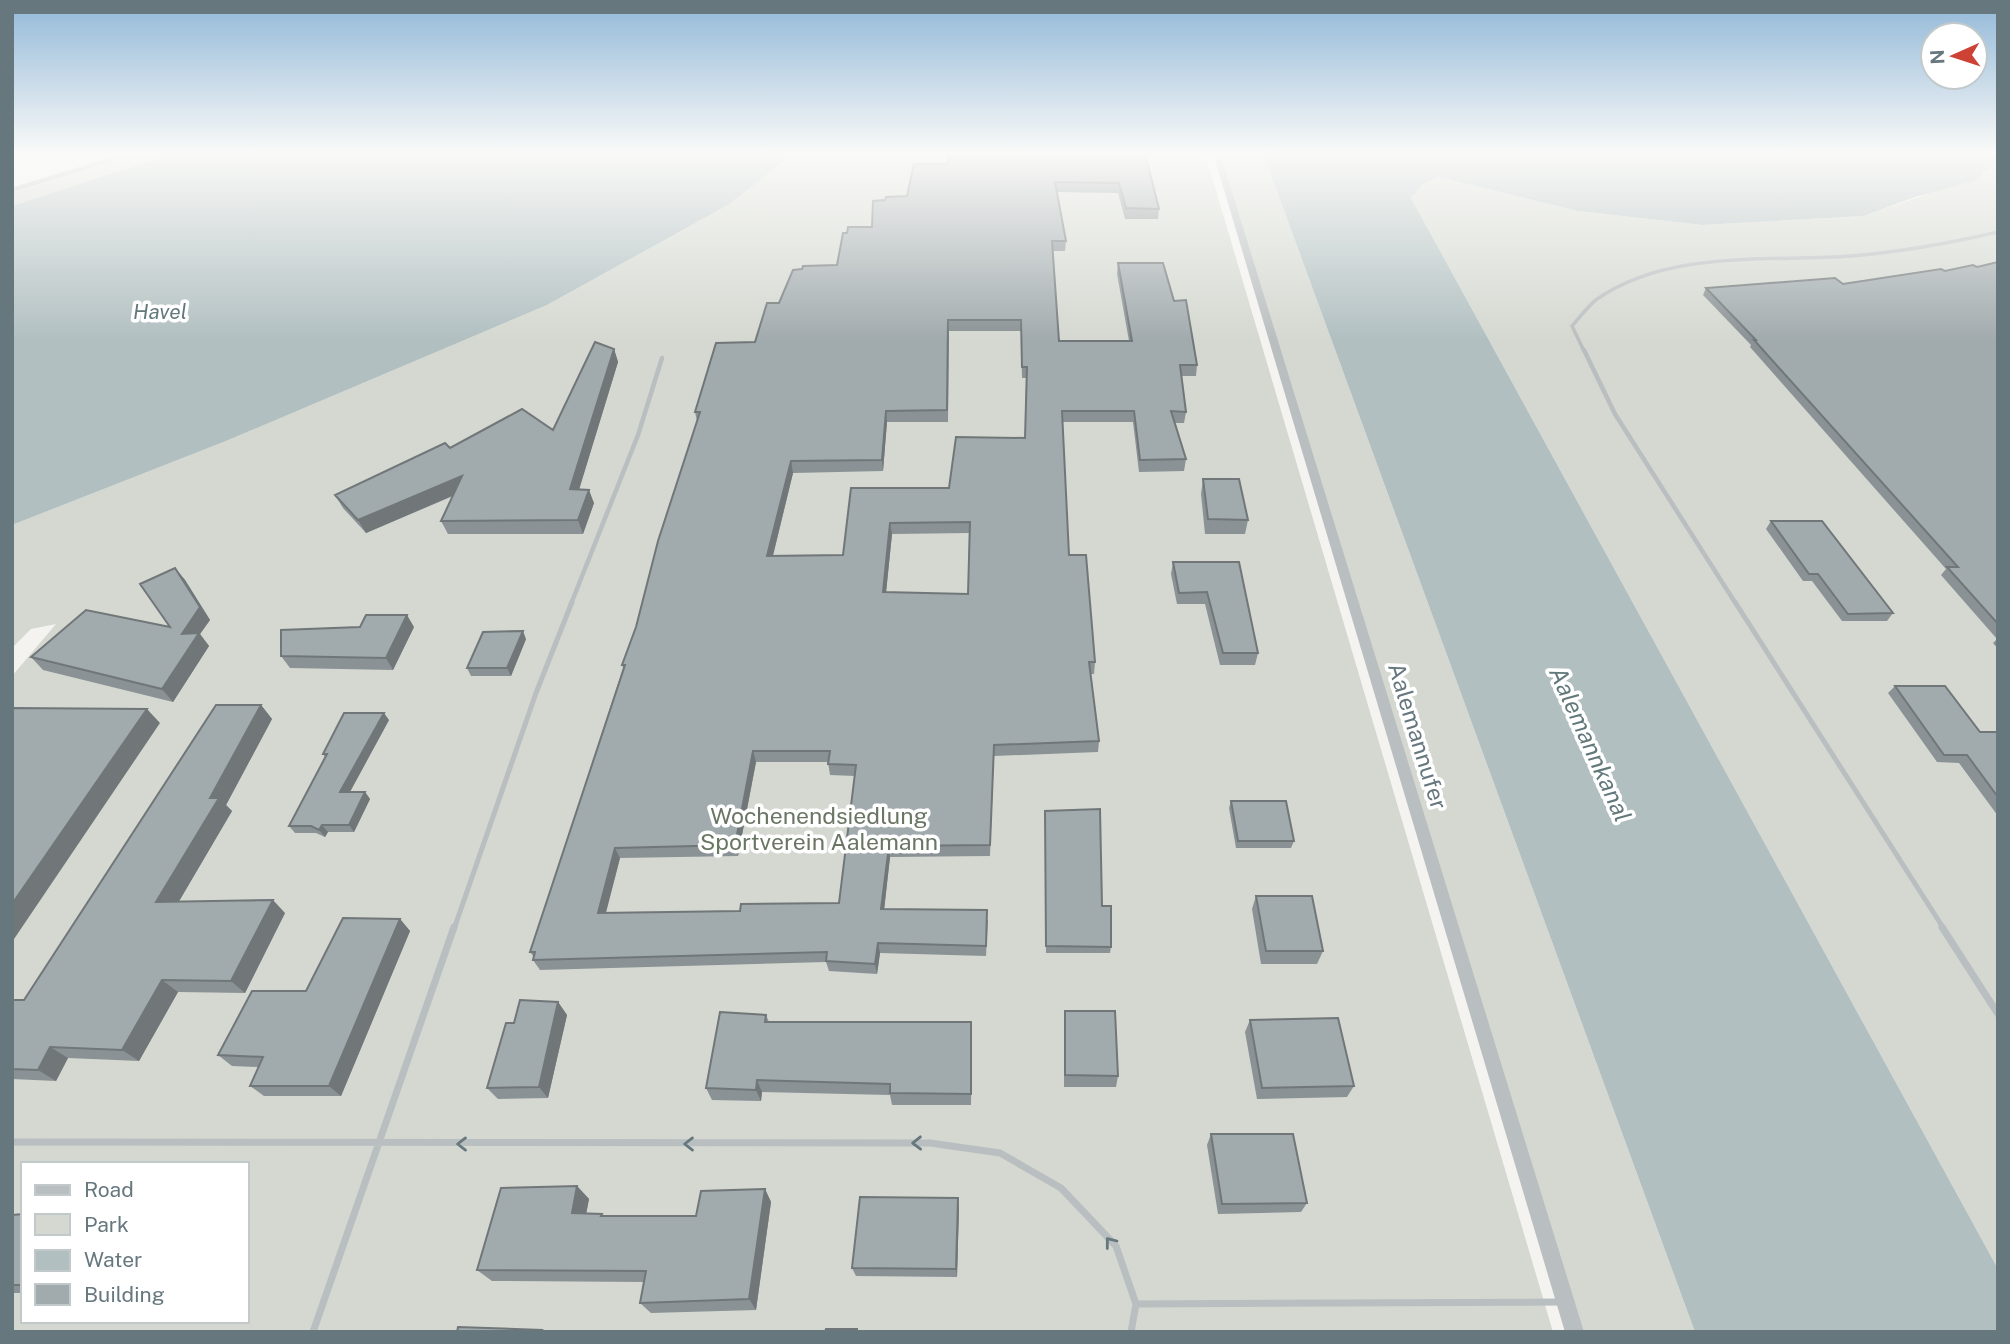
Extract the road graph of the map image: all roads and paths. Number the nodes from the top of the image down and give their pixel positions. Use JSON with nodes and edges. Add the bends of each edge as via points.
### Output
{"nodes":[{"id":1,"x":1235,"y":216,"type":"edge"},
{"id":2,"x":1998,"y":232,"type":"edge"},
{"id":3,"x":662,"y":358,"type":"dead end"},
{"id":4,"x":1998,"y":1014,"type":"edge"},
{"id":5,"x":12,"y":1142,"type":"edge"},
{"id":6,"x":378,"y":1144,"type":"junction"},
{"id":7,"x":1566,"y":1302,"type":"junction"},
{"id":8,"x":1136,"y":1304,"type":"junction"},
{"id":9,"x":313,"y":1332,"type":"edge"},
{"id":10,"x":1131,"y":1332,"type":"edge"},
{"id":11,"x":1575,"y":1332,"type":"edge"}],
"edges":[{"from":1,"to":7,"type":"street","name":"Aalemannufer"},
{"from":2,"to":4,"type":"lane","via":[[1849,257],[1704,263],[1637,276],[1608,289],[1581,311],[1572,326],[1615,414]]},
{"from":3,"to":6,"type":"lane","via":[[638,435],[536,693]]},
{"from":5,"to":6,"type":"lane"},
{"from":8,"to":6,"type":"lane","one_way":true,"via":[[1116,1246],[1060,1188],[1000,1153],[930,1143]]},
{"from":6,"to":9,"type":"lane"},
{"from":7,"to":8,"type":"lane"},
{"from":7,"to":11,"type":"street","name":"Aalemannufer"},
{"from":8,"to":10,"type":"lane"}]}
